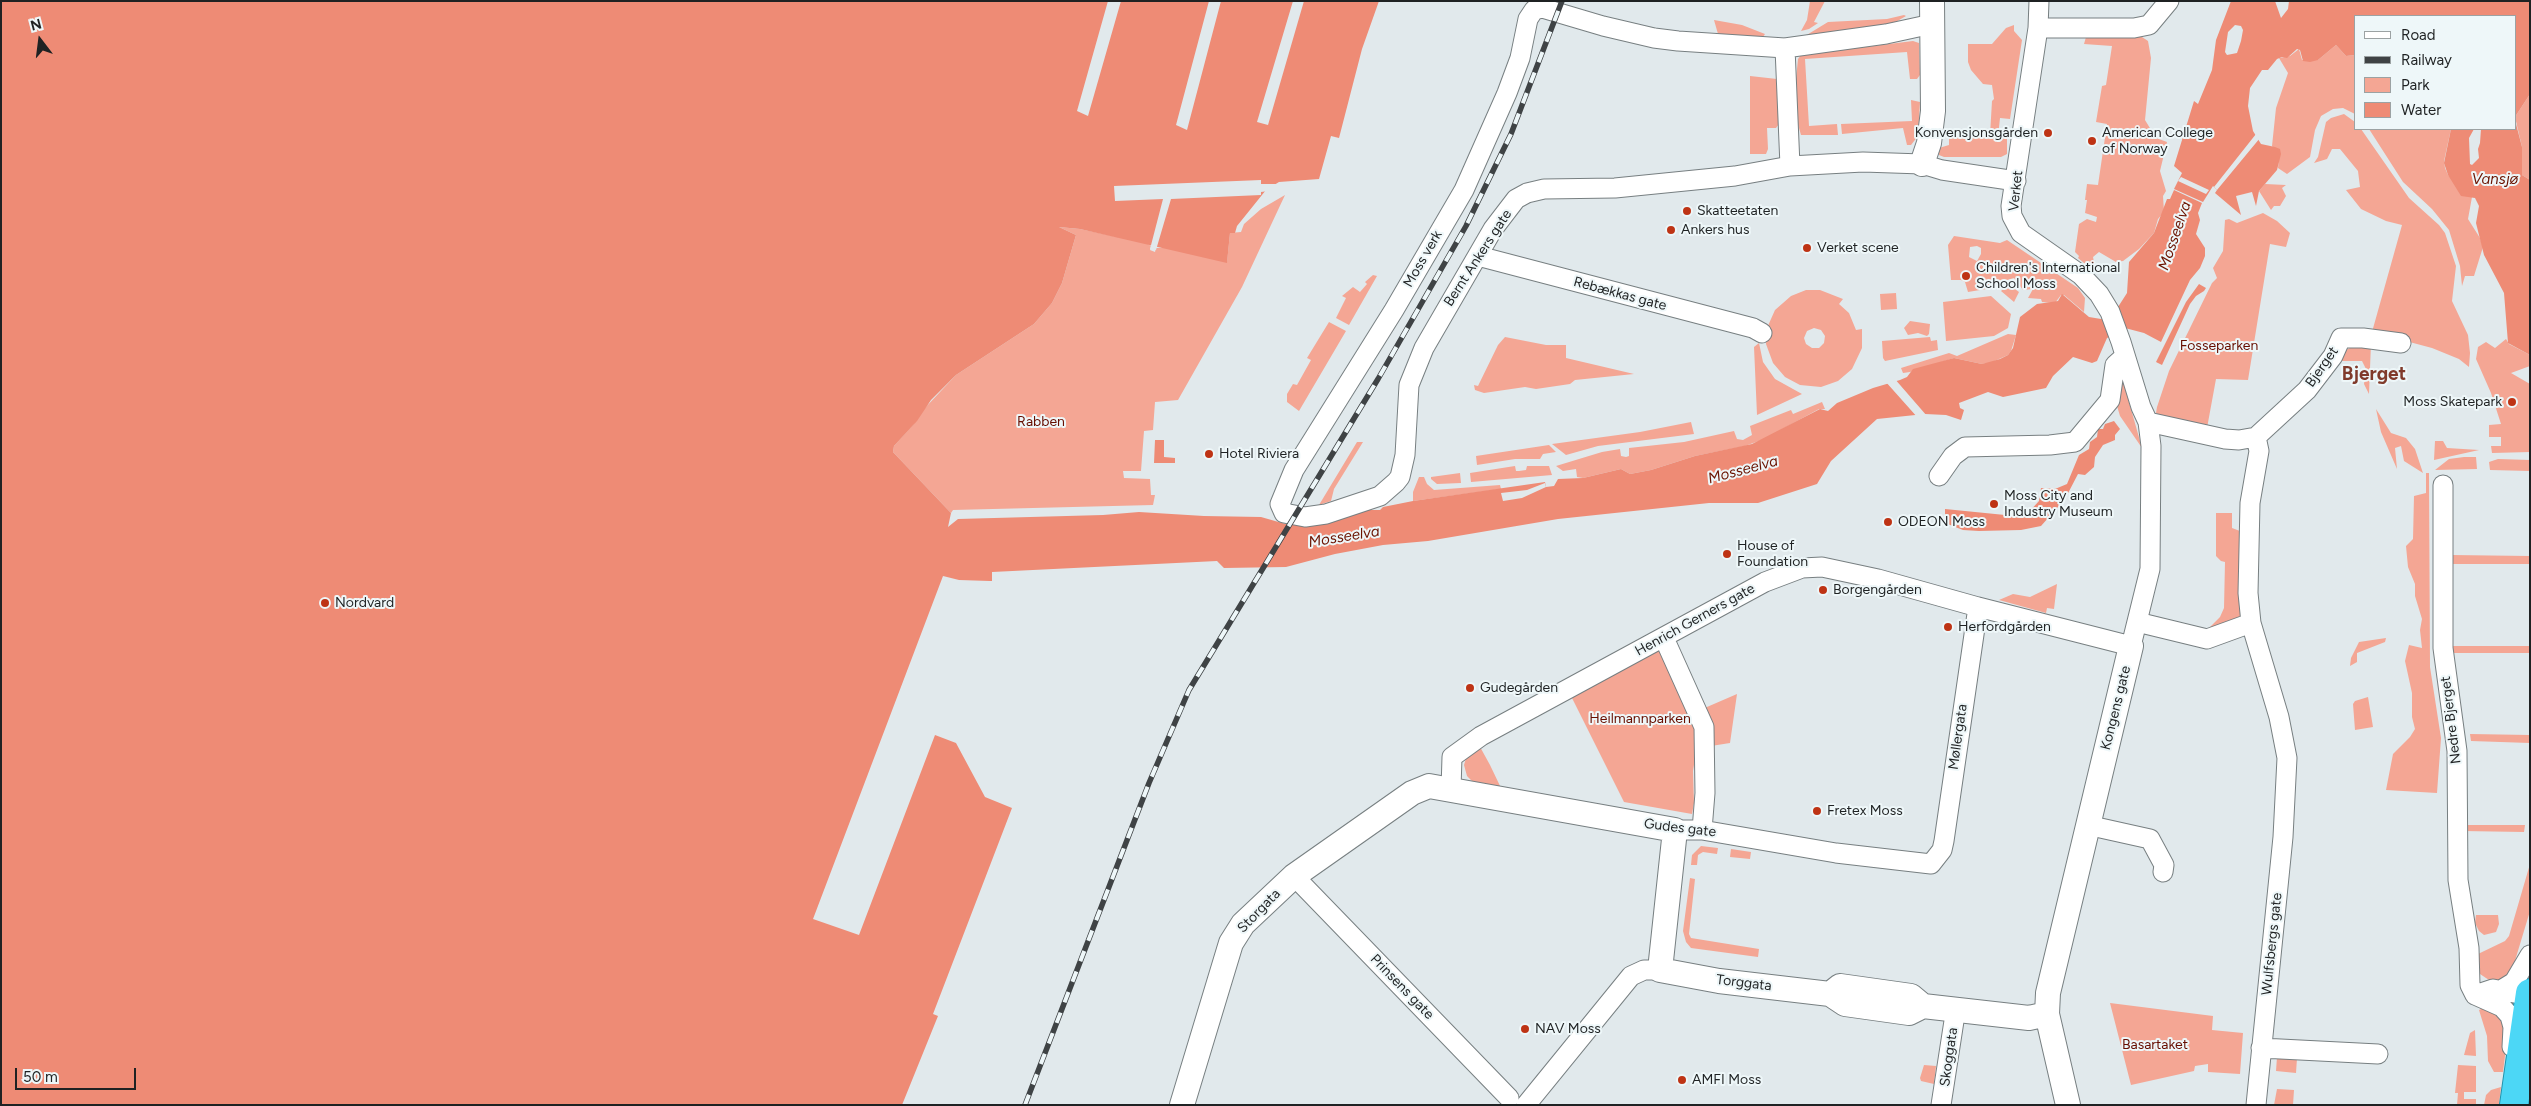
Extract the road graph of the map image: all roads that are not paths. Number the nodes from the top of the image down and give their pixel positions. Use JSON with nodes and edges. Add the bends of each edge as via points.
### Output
{"nodes":[{"id":1,"x":2039,"y":1,"type":"edge"},
{"id":2,"x":2169,"y":1,"type":"edge"},
{"id":3,"x":1541,"y":4,"type":"edge"},
{"id":4,"x":1932,"y":13,"type":"edge"},
{"id":5,"x":2038,"y":28,"type":"junction"},
{"id":6,"x":1785,"y":48,"type":"junction"},
{"id":7,"x":1922,"y":164,"type":"junction"},
{"id":8,"x":1790,"y":166,"type":"junction"},
{"id":9,"x":2016,"y":181,"type":"junction"},
{"id":10,"x":1478,"y":256,"type":"junction"},
{"id":11,"x":2110,"y":312,"type":"joint"},
{"id":12,"x":1762,"y":334,"type":"dead end"},
{"id":13,"x":2402,"y":343,"type":"dead end"},
{"id":14,"x":2125,"y":356,"type":"junction"},
{"id":15,"x":2148,"y":422,"type":"junction"},
{"id":16,"x":2256,"y":437,"type":"junction"},
{"id":17,"x":1939,"y":476,"type":"dead end"},
{"id":18,"x":2443,"y":485,"type":"dead end"},
{"id":19,"x":1383,"y":494,"type":"joint"},
{"id":20,"x":1978,"y":607,"type":"junction"},
{"id":21,"x":2137,"y":622,"type":"junction"},
{"id":22,"x":2251,"y":623,"type":"junction"},
{"id":23,"x":1664,"y":638,"type":"junction"},
{"id":24,"x":2132,"y":646,"type":"junction"},
{"id":25,"x":1440,"y":788,"type":"junction"},
{"id":26,"x":2087,"y":825,"type":"junction"},
{"id":27,"x":1675,"y":830,"type":"junction"},
{"id":28,"x":1702,"y":830,"type":"junction"},
{"id":29,"x":1932,"y":864,"type":"joint"},
{"id":30,"x":2163,"y":872,"type":"dead end"},
{"id":31,"x":1294,"y":876,"type":"junction"},
{"id":32,"x":2530,"y":955,"type":"edge"},
{"id":33,"x":1660,"y":970,"type":"junction"},
{"id":34,"x":2472,"y":990,"type":"junction"},
{"id":35,"x":2501,"y":990,"type":"junction"},
{"id":36,"x":2529,"y":1002,"type":"edge"},
{"id":37,"x":1956,"y":1008,"type":"junction"},
{"id":38,"x":2047,"y":1014,"type":"junction"},
{"id":39,"x":2261,"y":1048,"type":"junction"},
{"id":40,"x":2378,"y":1054,"type":"dead end"},
{"id":41,"x":2520,"y":1069,"type":"junction"},
{"id":42,"x":1518,"y":1101,"type":"edge"},
{"id":43,"x":1182,"y":1105,"type":"edge"},
{"id":44,"x":1941,"y":1105,"type":"edge"},
{"id":45,"x":2068,"y":1105,"type":"edge"},
{"id":46,"x":2256,"y":1105,"type":"edge"},
{"id":47,"x":2514,"y":1105,"type":"edge"}],
"edges":[{"from":1,"to":5,"type":"street","name":"Verket"},
{"from":2,"to":5,"type":"street","via":[[2149,25],[2134,28]]},
{"from":3,"to":6,"type":"street","via":[[1603,26],[1654,38]]},
{"from":3,"to":19,"type":"street","name":"Moss verk","via":[[1528,19],[1520,58],[1507,93],[1464,190],[1294,470],[1280,504],[1281,510],[1290,516],[1326,514]]},
{"from":4,"to":6,"type":"street","via":[[1886,34]]},
{"from":4,"to":7,"type":"street","via":[[1933,111]]},
{"from":5,"to":9,"type":"street","name":"Verket"},
{"from":6,"to":8,"type":"street"},
{"from":7,"to":8,"type":"street","name":"Bernt Ankers gate","via":[[1863,162]]},
{"from":7,"to":9,"type":"street","name":"Bernt Ankers gate"},
{"from":8,"to":10,"type":"street","name":"Bernt Ankers gate","via":[[1726,177],[1616,188],[1544,189],[1527,193],[1516,199]]},
{"from":9,"to":11,"type":"street","name":"Verket","via":[[2011,206],[2012,216],[2021,233],[2092,284]]},
{"from":10,"to":12,"type":"street","name":"Rebækkas gate","via":[[1753,328]]},
{"from":10,"to":19,"type":"street","name":"Bernt Ankers gate","via":[[1444,310],[1412,374],[1400,477]]},
{"from":11,"to":14,"type":"street","name":"Kongens gate"},
{"from":13,"to":16,"type":"street","name":"Bjerget","via":[[2341,338],[2333,356],[2307,390]]},
{"from":14,"to":15,"type":"street","name":"Kongens gate"},
{"from":14,"to":17,"type":"street","via":[[2115,366],[2110,400],[2075,442],[1965,447],[1953,456]]},
{"from":15,"to":16,"type":"street","via":[[2239,440]]},
{"from":15,"to":21,"type":"street","name":"Kongens gate","via":[[2151,446],[2150,569]]},
{"from":16,"to":22,"type":"street","via":[[2259,451],[2250,503],[2248,592]]},
{"from":18,"to":34,"type":"street","name":"Nedre Bjerget","via":[[2443,648],[2456,751],[2459,894],[2469,948]]},
{"from":20,"to":23,"type":"street","name":"Henrich Gerners gate","via":[[1878,579],[1811,566],[1765,582]]},
{"from":20,"to":24,"type":"street","name":"Henrich Gerners gate"},
{"from":20,"to":29,"type":"street","name":"Møllergata","via":[[1944,841]]},
{"from":21,"to":22,"type":"street","via":[[2207,639]]},
{"from":21,"to":24,"type":"street","name":"Kongens gate"},
{"from":22,"to":39,"type":"street","name":"Wulfsbergs gate","via":[[2279,717],[2287,758],[2283,837]]},
{"from":23,"to":25,"type":"street","name":"Henrich Gerners gate","via":[[1481,736],[1452,757]]},
{"from":23,"to":28,"type":"street","via":[[1704,727]]},
{"from":24,"to":26,"type":"street","name":"Kongens gate"},
{"from":25,"to":27,"type":"street","name":"Gudes gate"},
{"from":25,"to":31,"type":"street","name":"Storgata","via":[[1412,793]]},
{"from":26,"to":30,"type":"street","via":[[2150,838],[2164,865]]},
{"from":26,"to":38,"type":"street","name":"Kongens gate","via":[[2048,994]]},
{"from":27,"to":28,"type":"street","name":"Gudes gate"},
{"from":27,"to":33,"type":"street"},
{"from":28,"to":29,"type":"street","name":"Gudes gate","via":[[1836,853]]},
{"from":31,"to":42,"type":"street","name":"Prinsens gate"},
{"from":31,"to":43,"type":"street","name":"Storgata","via":[[1243,924],[1231,943]]},
{"from":32,"to":35,"type":"street","via":[[2514,982]]},
{"from":33,"to":37,"type":"street","name":"Torggata","via":[[1718,981],[1830,994],[1840,986],[1849,987],[1911,996],[1924,1006]]},
{"from":33,"to":42,"type":"street","via":[[1644,970],[1631,976]]},
{"from":34,"to":35,"type":"street"},
{"from":34,"to":41,"type":"street","via":[[2502,1007],[2510,1016],[2511,1051]]},
{"from":35,"to":36,"type":"street"},
{"from":36,"to":41,"type":"highway"},
{"from":37,"to":38,"type":"street","name":"Torggata","via":[[2029,1018]]},
{"from":37,"to":44,"type":"street","name":"Skoggata"},
{"from":38,"to":45,"type":"street","name":"Kongens gate"},
{"from":39,"to":40,"type":"street"},
{"from":39,"to":46,"type":"street","name":"Wulfsbergs gate"},
{"from":41,"to":47,"type":"highway"}]}
